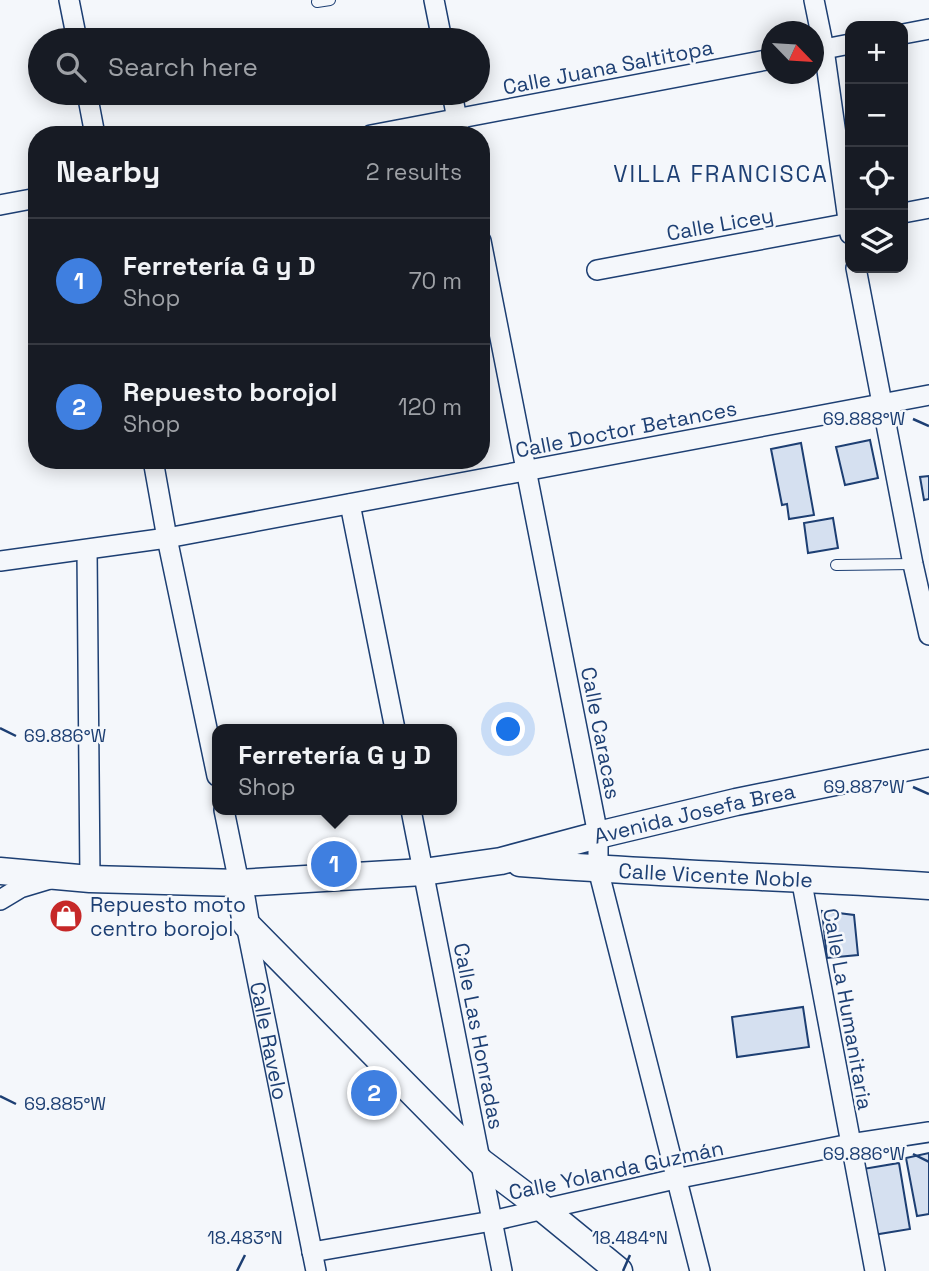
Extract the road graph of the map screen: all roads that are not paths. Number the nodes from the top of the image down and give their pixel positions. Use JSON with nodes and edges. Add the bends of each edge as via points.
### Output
{"nodes":[{"id":1,"x":69,"y":0,"type":"edge"},
{"id":2,"x":330,"y":0,"type":"edge"},
{"id":3,"x":434,"y":0,"type":"edge"},
{"id":4,"x":814,"y":0,"type":"edge"},
{"id":5,"x":317,"y":2,"type":"dead end"},
{"id":6,"x":816,"y":21,"type":"edge"},
{"id":7,"x":75,"y":28,"type":"edge"},
{"id":8,"x":440,"y":28,"type":"edge"},
{"id":9,"x":929,"y":29,"type":"edge"},
{"id":10,"x":908,"y":33,"type":"edge"},
{"id":11,"x":845,"y":45,"type":"edge"},
{"id":12,"x":824,"y":49,"type":"edge"},
{"id":13,"x":761,"y":61,"type":"edge"},
{"id":14,"x":824,"y":80,"type":"edge"},
{"id":15,"x":89,"y":105,"type":"edge"},
{"id":16,"x":454,"y":105,"type":"edge"},
{"id":17,"x":93,"y":126,"type":"edge"},
{"id":18,"x":459,"y":126,"type":"edge"},
{"id":19,"x":464,"y":126,"type":"edge"},
{"id":20,"x":28,"y":200,"type":"edge"},
{"id":21,"x":0,"y":205,"type":"edge"},
{"id":22,"x":929,"y":208,"type":"edge"},
{"id":23,"x":846,"y":210,"type":"edge"},
{"id":24,"x":908,"y":212,"type":"edge"},
{"id":25,"x":845,"y":229,"type":"edge"},
{"id":26,"x":597,"y":270,"type":"dead end"},
{"id":27,"x":857,"y":273,"type":"edge"},
{"id":28,"x":490,"y":286,"type":"edge"},
{"id":29,"x":929,"y":395,"type":"edge"},
{"id":30,"x":883,"y":404,"type":"junction"},
{"id":31,"x":155,"y":469,"type":"edge"},
{"id":32,"x":527,"y":470,"type":"junction"},
{"id":33,"x":350,"y":505,"type":"junction"},
{"id":34,"x":167,"y":538,"type":"junction"},
{"id":35,"x":87,"y":550,"type":"junction"},
{"id":36,"x":0,"y":561,"type":"edge"},
{"id":37,"x":921,"y":562,"type":"edge"},
{"id":38,"x":836,"y":565,"type":"dead end"},
{"id":39,"x":929,"y":635,"type":"edge"},
{"id":40,"x":394,"y":724,"type":"edge"},
{"id":41,"x":212,"y":752,"type":"edge"},
{"id":42,"x":929,"y":763,"type":"edge"},
{"id":43,"x":225,"y":815,"type":"edge"},
{"id":44,"x":412,"y":815,"type":"edge"},
{"id":45,"x":598,"y":835,"type":"junction"},
{"id":46,"x":501,"y":862,"type":"junction"},
{"id":47,"x":598,"y":869,"type":"junction"},
{"id":48,"x":1,"y":872,"type":"edge"},
{"id":49,"x":423,"y":872,"type":"junction"},
{"id":50,"x":57,"y":877,"type":"junction"},
{"id":51,"x":801,"y":878,"type":"junction"},
{"id":52,"x":90,"y":879,"type":"junction"},
{"id":53,"x":239,"y":883,"type":"junction"},
{"id":54,"x":929,"y":886,"type":"edge"},
{"id":55,"x":0,"y":900,"type":"edge"},
{"id":56,"x":246,"y":924,"type":"junction"},
{"id":57,"x":929,"y":1132,"type":"edge"},
{"id":58,"x":850,"y":1144,"type":"junction"},
{"id":59,"x":481,"y":1162,"type":"junction"},
{"id":60,"x":675,"y":1179,"type":"junction"},
{"id":61,"x":542,"y":1208,"type":"junction"},
{"id":62,"x":492,"y":1221,"type":"junction"},
{"id":63,"x":314,"y":1262,"type":"edge"},
{"id":64,"x":502,"y":1271,"type":"edge"},
{"id":65,"x":619,"y":1271,"type":"edge"},
{"id":66,"x":699,"y":1271,"type":"edge"},
{"id":67,"x":875,"y":1271,"type":"edge"}],
"edges":[{"from":1,"to":7,"type":"street"},
{"from":2,"to":5,"type":"lane"},
{"from":3,"to":8,"type":"street"},
{"from":4,"to":6,"type":"street"},
{"from":9,"to":10,"type":"street"},
{"from":11,"to":12,"type":"street"},
{"from":13,"to":19,"type":"street","name":"Calle Juana Saltitopa"},
{"from":14,"to":23,"type":"street"},
{"from":15,"to":17,"type":"street"},
{"from":16,"to":18,"type":"street"},
{"from":20,"to":21,"type":"street"},
{"from":22,"to":24,"type":"street"},
{"from":25,"to":26,"type":"street","name":"Calle Licey"},
{"from":27,"to":30,"type":"street"},
{"from":28,"to":32,"type":"street","name":"Calle Caracas"},
{"from":29,"to":30,"type":"street","name":"Calle Doctor Betances"},
{"from":30,"to":32,"type":"street","name":"Calle Doctor Betances"},
{"from":30,"to":37,"type":"street"},
{"from":31,"to":34,"type":"street"},
{"from":32,"to":33,"type":"street","name":"Calle Doctor Betances"},
{"from":32,"to":45,"type":"street","name":"Calle Caracas"},
{"from":33,"to":34,"type":"street","name":"Calle Doctor Betances"},
{"from":33,"to":40,"type":"street"},
{"from":34,"to":35,"type":"street","name":"Calle Doctor Betances"},
{"from":34,"to":41,"type":"street"},
{"from":35,"to":36,"type":"street","name":"Calle Doctor Betances"},
{"from":35,"to":52,"type":"street"},
{"from":37,"to":38,"type":"lane"},
{"from":37,"to":39,"type":"street"},
{"from":42,"to":45,"type":"main road","name":"Avenida Josefa Brea"},
{"from":43,"to":53,"type":"street","name":"Calle Ravelo"},
{"from":44,"to":49,"type":"street","name":"Calle Las Honradas"},
{"from":45,"to":46,"type":"main road","name":"Avenida Josefa Brea"},
{"from":45,"to":47,"type":"street","name":"Calle Caracas"},
{"from":46,"to":47,"type":"main road","name":"Calle Vicente Noble"},
{"from":46,"to":49,"type":"main road"},
{"from":47,"to":51,"type":"main road","name":"Calle Vicente Noble"},
{"from":47,"to":60,"type":"street","name":"Calle Caracas"},
{"from":48,"to":50,"type":"main road"},
{"from":49,"to":53,"type":"main road"},
{"from":49,"to":59,"type":"street","name":"Calle Las Honradas"},
{"from":50,"to":52,"type":"main road"},
{"from":50,"to":55,"type":"street","via":[[20,888]]},
{"from":51,"to":54,"type":"main road","name":"Calle Vicente Noble"},
{"from":51,"to":58,"type":"street","name":"Calle La Humanitaria"},
{"from":52,"to":53,"type":"main road"},
{"from":53,"to":56,"type":"main road","name":"Calle Ravelo"},
{"from":56,"to":59,"type":"main road"},
{"from":56,"to":63,"type":"street","name":"Calle Ravelo"},
{"from":57,"to":58,"type":"street","name":"Calle Yolanda Guzmán"},
{"from":58,"to":60,"type":"street","name":"Calle Yolanda Guzmán"},
{"from":58,"to":67,"type":"street","name":"Calle La Humanitaria"},
{"from":59,"to":61,"type":"main road"},
{"from":59,"to":62,"type":"street","name":"Calle Las Honradas"},
{"from":60,"to":61,"type":"street","name":"Calle Yolanda Guzmán"},
{"from":60,"to":66,"type":"street","name":"Calle Caracas"},
{"from":61,"to":62,"type":"street","name":"Calle Yolanda Guzmán"},
{"from":61,"to":65,"type":"main road"},
{"from":62,"to":63,"type":"street","name":"Calle Yolanda Guzmán"},
{"from":62,"to":64,"type":"street","name":"Calle Las Honradas"}]}
